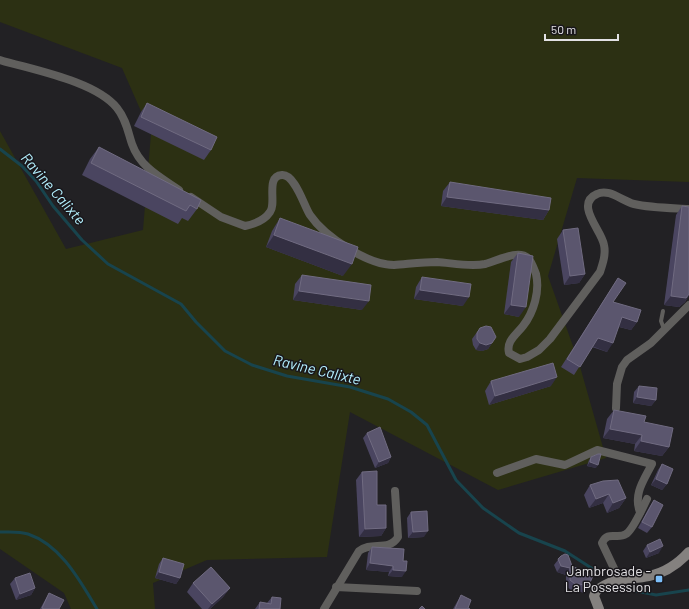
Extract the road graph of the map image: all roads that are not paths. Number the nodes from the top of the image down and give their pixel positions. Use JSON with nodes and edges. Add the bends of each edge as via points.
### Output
{"nodes":[{"id":1,"x":0,"y":60,"type":"edge"},
{"id":2,"x":689,"y":209,"type":"edge"},
{"id":3,"x":689,"y":306,"type":"edge"},
{"id":4,"x":663,"y":310,"type":"dead end"},
{"id":5,"x":665,"y":331,"type":"junction"},
{"id":6,"x":616,"y":408,"type":"dead end"},
{"id":7,"x":497,"y":473,"type":"dead end"},
{"id":8,"x":395,"y":491,"type":"dead end"},
{"id":9,"x":647,"y":499,"type":"dead end"},
{"id":10,"x":640,"y":512,"type":"junction"},
{"id":11,"x":689,"y":552,"type":"edge"},
{"id":12,"x":619,"y":579,"type":"junction"},
{"id":13,"x":336,"y":587,"type":"junction"},
{"id":14,"x":417,"y":591,"type":"dead end"},
{"id":15,"x":599,"y":608,"type":"edge"},
{"id":16,"x":324,"y":609,"type":"edge"}],
"edges":[{"from":1,"to":2,"type":"street","via":[[81,84],[103,94],[118,108],[126,123],[132,145],[143,165],[232,223],[245,226],[263,220],[271,211],[272,183],[281,175],[287,176],[293,182],[310,215],[319,226],[364,257],[392,265],[435,262],[482,264],[518,254],[528,258],[534,268],[538,290],[524,324],[508,348],[509,354],[520,359],[539,350],[550,339],[600,272],[605,246],[589,216],[589,201],[593,196],[608,193],[634,204]]},
{"from":3,"to":5,"type":"street"},
{"from":4,"to":5,"type":"lane","via":[[661,321]]},
{"from":5,"to":6,"type":"street","via":[[632,356],[622,367],[617,384]]},
{"from":7,"to":10,"type":"street","via":[[536,459],[565,465],[597,450],[652,464],[637,494]]},
{"from":8,"to":13,"type":"street","via":[[398,537],[395,542],[363,548]]},
{"from":9,"to":10,"type":"street"},
{"from":10,"to":12,"type":"street","via":[[626,535],[608,536],[602,543]]},
{"from":11,"to":12,"type":"main road","via":[[679,563],[666,571],[650,576]]},
{"from":12,"to":15,"type":"main road","via":[[603,585],[596,591],[594,596]]},
{"from":13,"to":14,"type":"street"},
{"from":13,"to":16,"type":"street"}]}
